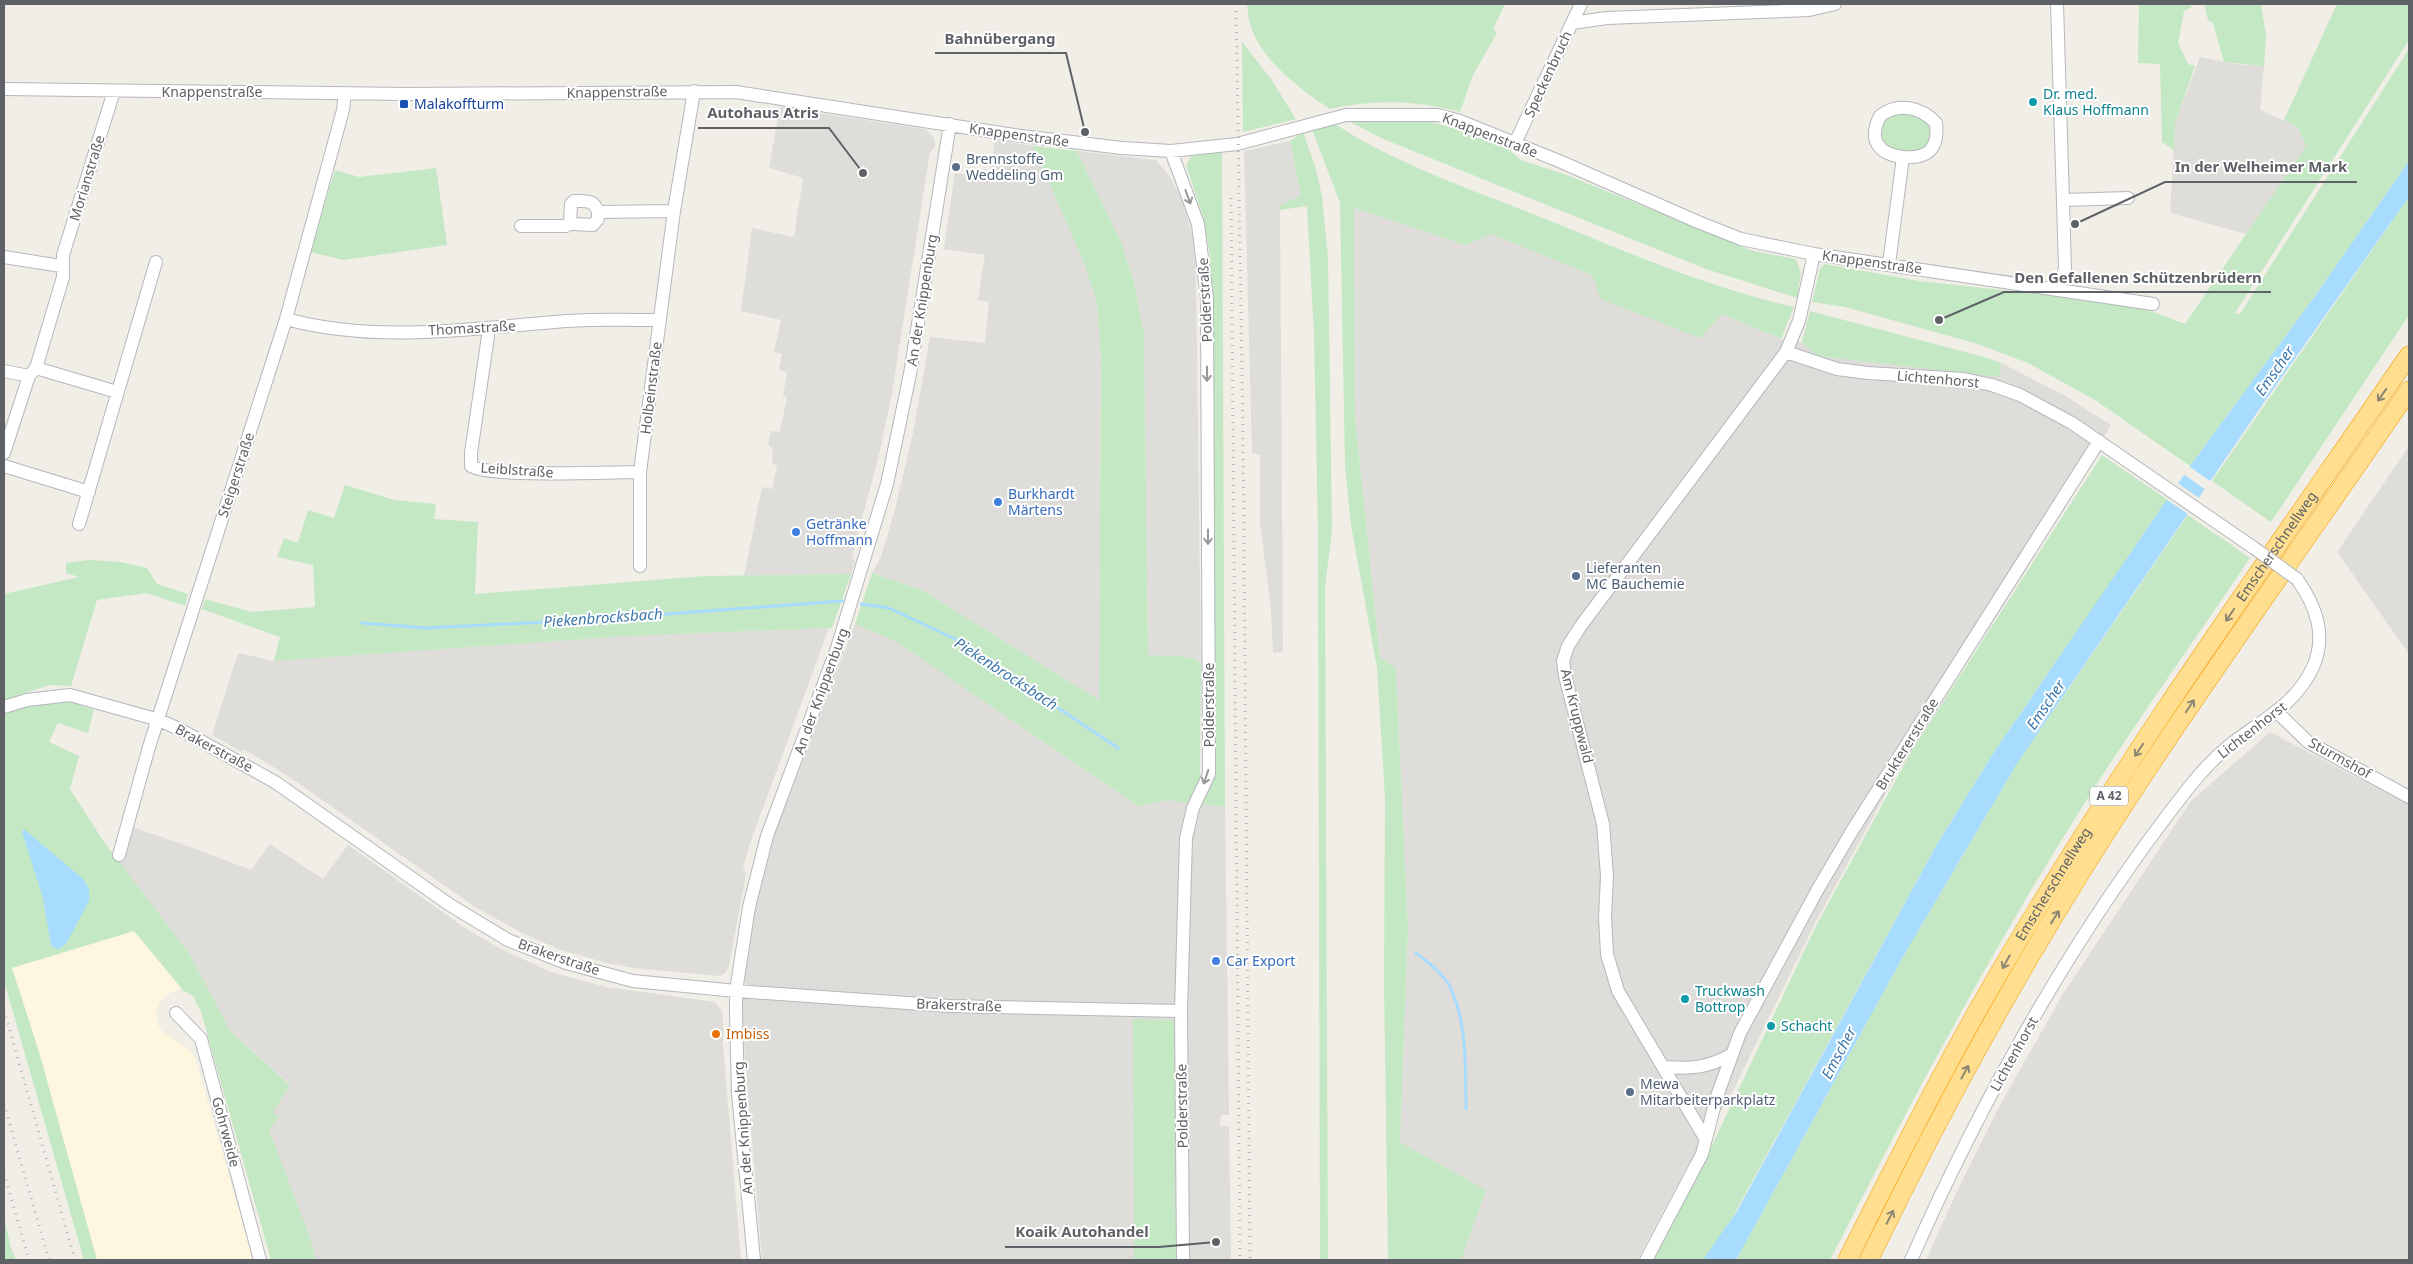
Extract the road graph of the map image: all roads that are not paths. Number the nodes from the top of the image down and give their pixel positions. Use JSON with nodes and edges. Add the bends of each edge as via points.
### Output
{"nodes":[{"id":1,"x":1581,"y":4,"type":"edge"},
{"id":2,"x":1835,"y":4,"type":"edge"},
{"id":3,"x":2057,"y":4,"type":"edge"},
{"id":4,"x":1572,"y":23,"type":"junction"},
{"id":5,"x":4,"y":89,"type":"edge"},
{"id":6,"x":114,"y":91,"type":"junction"},
{"id":7,"x":694,"y":91,"type":"junction"},
{"id":8,"x":345,"y":93,"type":"junction"},
{"id":9,"x":950,"y":124,"type":"junction"},
{"id":10,"x":1515,"y":143,"type":"junction"},
{"id":11,"x":1171,"y":151,"type":"junction"},
{"id":12,"x":1903,"y":158,"type":"junction"},
{"id":13,"x":2128,"y":198,"type":"dead end"},
{"id":14,"x":2063,"y":200,"type":"junction"},
{"id":15,"x":674,"y":211,"type":"junction"},
{"id":16,"x":598,"y":212,"type":"junction"},
{"id":17,"x":571,"y":222,"type":"junction"},
{"id":18,"x":521,"y":226,"type":"dead end"},
{"id":19,"x":1814,"y":254,"type":"junction"},
{"id":20,"x":4,"y":257,"type":"edge"},
{"id":21,"x":156,"y":262,"type":"dead end"},
{"id":22,"x":1889,"y":264,"type":"junction"},
{"id":23,"x":61,"y":266,"type":"junction"},
{"id":24,"x":2054,"y":288,"type":"junction"},
{"id":25,"x":2153,"y":304,"type":"dead end"},
{"id":26,"x":286,"y":319,"type":"junction"},
{"id":27,"x":659,"y":320,"type":"junction"},
{"id":28,"x":489,"y":329,"type":"junction"},
{"id":29,"x":1786,"y":352,"type":"junction"},
{"id":30,"x":2409,"y":355,"type":"edge"},
{"id":31,"x":4,"y":371,"type":"edge"},
{"id":32,"x":33,"y":372,"type":"junction"},
{"id":33,"x":2409,"y":390,"type":"edge"},
{"id":34,"x":117,"y":392,"type":"junction"},
{"id":35,"x":2099,"y":441,"type":"junction"},
{"id":36,"x":4,"y":453,"type":"edge"},
{"id":37,"x":4,"y":466,"type":"edge"},
{"id":38,"x":640,"y":472,"type":"junction"},
{"id":39,"x":89,"y":492,"type":"junction"},
{"id":40,"x":79,"y":524,"type":"dead end"},
{"id":41,"x":640,"y":566,"type":"dead end"},
{"id":42,"x":4,"y":707,"type":"edge"},
{"id":43,"x":2277,"y":712,"type":"junction"},
{"id":44,"x":159,"y":720,"type":"junction"},
{"id":45,"x":2409,"y":797,"type":"edge"},
{"id":46,"x":119,"y":855,"type":"dead end"},
{"id":47,"x":736,"y":991,"type":"junction"},
{"id":48,"x":1181,"y":1011,"type":"junction"},
{"id":49,"x":176,"y":1013,"type":"dead end"},
{"id":50,"x":1731,"y":1055,"type":"junction"},
{"id":51,"x":1664,"y":1067,"type":"junction"},
{"id":52,"x":1705,"y":1138,"type":"junction"},
{"id":53,"x":260,"y":1260,"type":"edge"},
{"id":54,"x":754,"y":1260,"type":"edge"},
{"id":55,"x":1184,"y":1260,"type":"edge"},
{"id":56,"x":1646,"y":1260,"type":"edge"},
{"id":57,"x":1847,"y":1260,"type":"edge"},
{"id":58,"x":1868,"y":1260,"type":"edge"},
{"id":59,"x":1911,"y":1260,"type":"edge"}],
"edges":[{"from":1,"to":4,"type":"street","name":"Speckenbruch"},
{"from":2,"to":4,"type":"street","via":[[1809,10],[1606,18]]},
{"from":3,"to":14,"type":"street"},
{"from":4,"to":10,"type":"street","name":"Speckenbruch"},
{"from":5,"to":6,"type":"street","name":"Knappenstraße"},
{"from":6,"to":8,"type":"street","name":"Knappenstraße"},
{"from":6,"to":23,"type":"street","name":"Morianstraße"},
{"from":7,"to":8,"type":"street","name":"Knappenstraße"},
{"from":7,"to":9,"type":"street","name":"Knappenstraße","via":[[776,97]]},
{"from":7,"to":15,"type":"street","name":"Holbeinstraße"},
{"from":8,"to":26,"type":"street","name":"Steigerstraße"},
{"from":9,"to":11,"type":"street","name":"Knappenstraße","via":[[1114,147]]},
{"from":9,"to":47,"type":"street","name":"An der Knippenburg","via":[[910,374],[887,484],[840,640],[767,836],[749,907]]},
{"from":10,"to":11,"type":"street","name":"Knappenstraße","via":[[1438,115],[1355,114],[1237,144]]},
{"from":10,"to":19,"type":"street","name":"Knappenstraße","via":[[1741,239]]},
{"from":11,"to":48,"type":"street","name":"Polderstraße","one_way":true,"via":[[1198,224],[1207,299],[1209,774],[1193,808],[1186,838]]},
{"from":12,"to":12,"type":"street","via":[[1928,154],[1935,143],[1936,123],[1920,110],[1897,107],[1880,116],[1874,135],[1886,154]]},
{"from":12,"to":22,"type":"street"},
{"from":13,"to":14,"type":"street"},
{"from":14,"to":24,"type":"street","via":[[2065,271],[2062,281]]},
{"from":15,"to":16,"type":"street"},
{"from":15,"to":27,"type":"street","name":"Holbeinstraße"},
{"from":16,"to":17,"type":"street","via":[[594,225]]},
{"from":16,"to":17,"type":"street","via":[[590,201],[574,201],[571,204]]},
{"from":17,"to":18,"type":"street","via":[[566,226]]},
{"from":19,"to":22,"type":"street","name":"Knappenstraße"},
{"from":19,"to":29,"type":"street","name":"Am Kruppwald","via":[[1798,321]]},
{"from":20,"to":23,"type":"street"},
{"from":21,"to":34,"type":"street","via":[[142,295]]},
{"from":22,"to":24,"type":"street","name":"Knappenstraße"},
{"from":23,"to":32,"type":"street","name":"Morianstraße","via":[[63,277]]},
{"from":24,"to":25,"type":"street","name":"Knappenstraße"},
{"from":26,"to":28,"type":"street","name":"Thomastraße","via":[[319,328],[348,330],[454,332]]},
{"from":26,"to":44,"type":"street","name":"Steigerstraße"},
{"from":27,"to":28,"type":"street","name":"Thomastraße","via":[[569,321]]},
{"from":27,"to":38,"type":"street","name":"Holbeinstraße"},
{"from":28,"to":38,"type":"street","name":"Leiblstraße","via":[[471,466],[488,471]]},
{"from":29,"to":35,"type":"street","name":"Lichtenhorst","via":[[1837,369],[1950,377],[1992,385],[2046,406]]},
{"from":29,"to":51,"type":"street","name":"Am Kruppwald","via":[[1599,600],[1568,646],[1563,661],[1603,824],[1607,954],[1618,990]]},
{"from":30,"to":57,"type":"highway","name":"Emscherschnellweg","number":"A 42","one_way":true,"via":[[2068,858],[1972,1021]]},
{"from":31,"to":32,"type":"street"},
{"from":32,"to":34,"type":"street"},
{"from":32,"to":36,"type":"street","name":"Morianstraße"},
{"from":58,"to":33,"type":"highway","name":"Emscherschnellweg","number":"A 42","one_way":true,"via":[[1948,1102],[2027,962],[2098,847]]},
{"from":34,"to":39,"type":"street"},
{"from":35,"to":43,"type":"street","name":"Lichtenhorst","bridge":true,"via":[[2297,579],[2308,595],[2316,611],[2318,648],[2303,685]]},
{"from":35,"to":50,"type":"street","name":"Bruktererstraße","via":[[1852,831],[1740,1033]]},
{"from":37,"to":39,"type":"street"},
{"from":38,"to":41,"type":"street","name":"Holbeinstraße"},
{"from":39,"to":40,"type":"street"},
{"from":42,"to":44,"type":"street","name":"Brakerstraße","via":[[70,694]]},
{"from":43,"to":45,"type":"street","name":"Sturmshof","via":[[2308,742]]},
{"from":43,"to":59,"type":"street","name":"Lichtenhorst","via":[[2230,744],[2209,763],[2102,909],[2025,1032],[1939,1197]]},
{"from":44,"to":46,"type":"street","name":"Steigerstraße"},
{"from":44,"to":47,"type":"street","name":"Brakerstraße","via":[[275,782],[450,905],[508,940],[566,963],[633,980]]},
{"from":47,"to":48,"type":"street","name":"Brakerstraße","via":[[950,1006]]},
{"from":47,"to":54,"type":"street","name":"An der Knippenburg","via":[[738,1092]]},
{"from":48,"to":55,"type":"street","name":"Polderstraße"},
{"from":49,"to":53,"type":"street","name":"Gohrweide","via":[[202,1039]]},
{"from":50,"to":51,"type":"street","via":[[1712,1065],[1691,1069]]},
{"from":50,"to":52,"type":"street","name":"Bruktererstraße"},
{"from":51,"to":52,"type":"street","name":"Am Kruppwald"},
{"from":52,"to":56,"type":"street","name":"Bruktererstraße","via":[[1702,1154]]}]}
